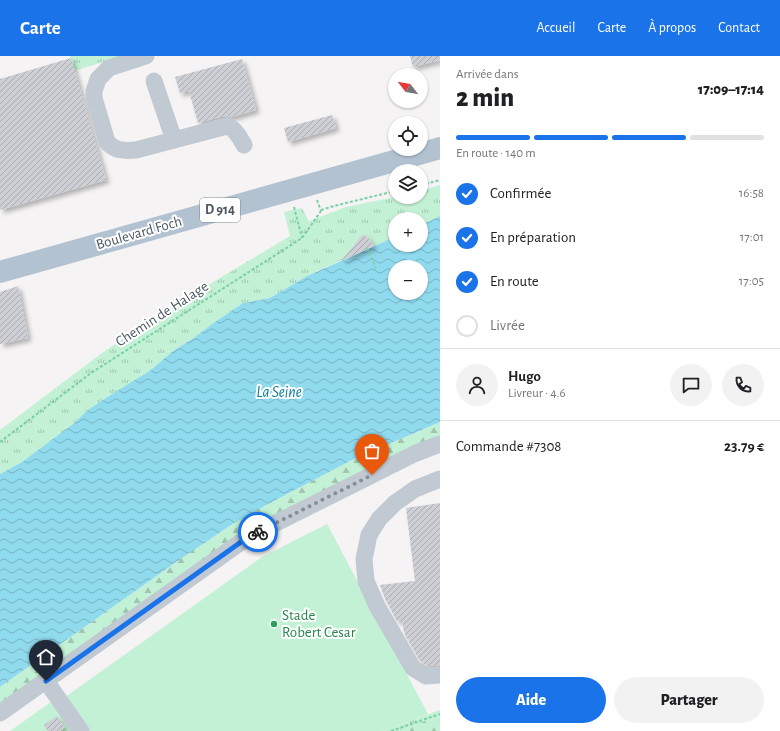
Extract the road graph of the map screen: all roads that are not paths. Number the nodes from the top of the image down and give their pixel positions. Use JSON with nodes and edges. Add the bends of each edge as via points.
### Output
{"nodes":[{"id":1,"x":146,"y":56,"type":"edge"},
{"id":2,"x":154,"y":81,"type":"dead end"},
{"id":3,"x":174,"y":140,"type":"junction"},
{"id":4,"x":244,"y":145,"type":"dead end"},
{"id":5,"x":440,"y":148,"type":"edge"},
{"id":6,"x":0,"y":272,"type":"edge"},
{"id":7,"x":440,"y":444,"type":"edge"},
{"id":8,"x":440,"y":479,"type":"edge"},
{"id":9,"x":440,"y":674,"type":"edge"},
{"id":10,"x":46,"y":681,"type":"junction"},
{"id":11,"x":0,"y":714,"type":"edge"},
{"id":12,"x":81,"y":731,"type":"edge"}],
"edges":[{"from":1,"to":3,"type":"street","via":[[109,68],[98,79],[94,98],[107,142],[114,149],[130,151]]},
{"from":2,"to":3,"type":"street"},
{"from":3,"to":4,"type":"street","via":[[230,126]]},
{"from":5,"to":6,"type":"main road","name":"Boulevard Foch","number":"D 914"},
{"from":7,"to":10,"type":"street","via":[[414,454],[248,537]]},
{"from":8,"to":9,"type":"street","via":[[415,489],[379,519],[369,535],[364,559],[366,581],[377,606],[413,668],[426,676]]},
{"from":10,"to":11,"type":"street"},
{"from":10,"to":12,"type":"street"}]}
